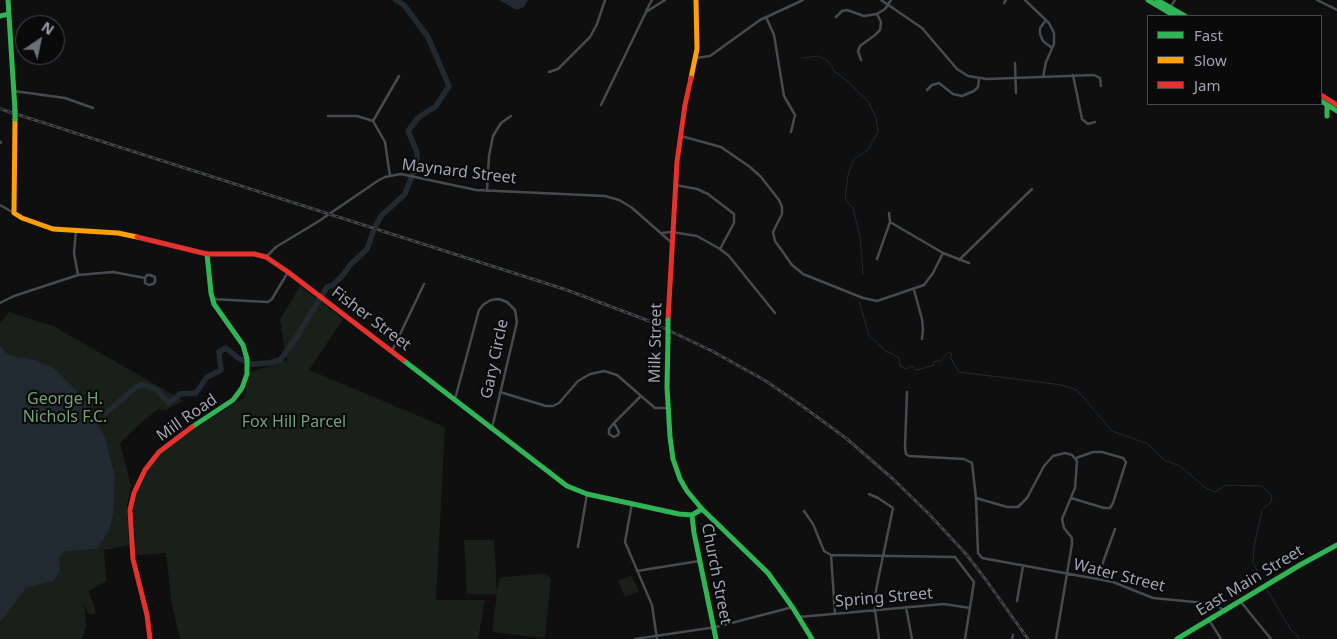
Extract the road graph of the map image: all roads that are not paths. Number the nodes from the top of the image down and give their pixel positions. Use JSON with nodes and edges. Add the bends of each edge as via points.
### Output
{"nodes":[{"id":1,"x":8,"y":0,"type":"edge"},
{"id":2,"x":605,"y":0,"type":"edge"},
{"id":3,"x":652,"y":0,"type":"edge"},
{"id":4,"x":665,"y":0,"type":"edge"},
{"id":5,"x":696,"y":0,"type":"edge"},
{"id":6,"x":804,"y":0,"type":"edge"},
{"id":7,"x":881,"y":0,"type":"edge"},
{"id":8,"x":891,"y":0,"type":"edge"},
{"id":9,"x":1025,"y":0,"type":"edge"},
{"id":10,"x":1148,"y":0,"type":"edge"},
{"id":11,"x":1157,"y":0,"type":"edge"},
{"id":12,"x":1175,"y":0,"type":"edge"},
{"id":13,"x":1317,"y":0,"type":"edge"},
{"id":14,"x":888,"y":5,"type":"junction"},
{"id":15,"x":1170,"y":8,"type":"junction"},
{"id":16,"x":1337,"y":10,"type":"edge"},
{"id":17,"x":646,"y":12,"type":"junction"},
{"id":18,"x":9,"y":14,"type":"junction"},
{"id":19,"x":877,"y":14,"type":"junction"},
{"id":20,"x":1173,"y":15,"type":"edge"},
{"id":21,"x":1183,"y":15,"type":"edge"},
{"id":22,"x":0,"y":16,"type":"edge"},
{"id":23,"x":766,"y":17,"type":"junction"},
{"id":24,"x":836,"y":17,"type":"dead end"},
{"id":25,"x":1046,"y":20,"type":"junction"},
{"id":26,"x":1052,"y":48,"type":"junction"},
{"id":27,"x":696,"y":58,"type":"junction"},
{"id":28,"x":861,"y":60,"type":"dead end"},
{"id":29,"x":1015,"y":63,"type":"dead end"},
{"id":30,"x":549,"y":72,"type":"dead end"},
{"id":31,"x":1072,"y":75,"type":"junction"},
{"id":32,"x":399,"y":76,"type":"dead end"},
{"id":33,"x":1043,"y":77,"type":"junction"},
{"id":34,"x":979,"y":79,"type":"junction"},
{"id":35,"x":1015,"y":79,"type":"junction"},
{"id":36,"x":1101,"y":86,"type":"dead end"},
{"id":37,"x":928,"y":90,"type":"dead end"},
{"id":38,"x":14,"y":91,"type":"junction"},
{"id":39,"x":1016,"y":93,"type":"dead end"},
{"id":40,"x":1322,"y":97,"type":"edge"},
{"id":41,"x":1322,"y":102,"type":"edge"},
{"id":42,"x":601,"y":105,"type":"dead end"},
{"id":43,"x":1327,"y":105,"type":"junction"},
{"id":44,"x":1337,"y":105,"type":"edge"},
{"id":45,"x":94,"y":108,"type":"dead end"},
{"id":46,"x":1337,"y":111,"type":"edge"},
{"id":47,"x":328,"y":116,"type":"dead end"},
{"id":48,"x":511,"y":116,"type":"dead end"},
{"id":49,"x":1327,"y":116,"type":"dead end"},
{"id":50,"x":373,"y":121,"type":"junction"},
{"id":51,"x":1095,"y":122,"type":"dead end"},
{"id":52,"x":791,"y":132,"type":"dead end"},
{"id":53,"x":681,"y":136,"type":"junction"},
{"id":54,"x":390,"y":176,"type":"junction"},
{"id":55,"x":675,"y":185,"type":"junction"},
{"id":56,"x":1032,"y":189,"type":"dead end"},
{"id":57,"x":487,"y":190,"type":"junction"},
{"id":58,"x":0,"y":205,"type":"edge"},
{"id":59,"x":14,"y":213,"type":"junction"},
{"id":60,"x":889,"y":213,"type":"dead end"},
{"id":61,"x":890,"y":222,"type":"junction"},
{"id":62,"x":76,"y":231,"type":"junction"},
{"id":63,"x":672,"y":232,"type":"junction"},
{"id":64,"x":661,"y":233,"type":"junction"},
{"id":65,"x":672,"y":243,"type":"junction"},
{"id":66,"x":720,"y":248,"type":"junction"},
{"id":67,"x":943,"y":253,"type":"junction"},
{"id":68,"x":207,"y":254,"type":"junction"},
{"id":69,"x":266,"y":257,"type":"junction"},
{"id":70,"x":877,"y":259,"type":"dead end"},
{"id":71,"x":959,"y":260,"type":"junction"},
{"id":72,"x":969,"y":263,"type":"dead end"},
{"id":73,"x":288,"y":272,"type":"junction"},
{"id":74,"x":78,"y":275,"type":"junction"},
{"id":75,"x":145,"y":278,"type":"junction"},
{"id":76,"x":424,"y":284,"type":"dead end"},
{"id":77,"x":914,"y":290,"type":"junction"},
{"id":78,"x":212,"y":299,"type":"junction"},
{"id":79,"x":0,"y":303,"type":"edge"},
{"id":80,"x":775,"y":313,"type":"dead end"},
{"id":81,"x":922,"y":339,"type":"dead end"},
{"id":82,"x":392,"y":351,"type":"junction"},
{"id":83,"x":500,"y":392,"type":"junction"},
{"id":84,"x":907,"y":392,"type":"dead end"},
{"id":85,"x":641,"y":396,"type":"junction"},
{"id":86,"x":455,"y":399,"type":"junction"},
{"id":87,"x":668,"y":408,"type":"junction"},
{"id":88,"x":614,"y":423,"type":"junction"},
{"id":89,"x":492,"y":428,"type":"junction"},
{"id":90,"x":1075,"y":458,"type":"junction"},
{"id":91,"x":587,"y":494,"type":"junction"},
{"id":92,"x":869,"y":494,"type":"dead end"},
{"id":93,"x":976,"y":498,"type":"junction"},
{"id":94,"x":1071,"y":498,"type":"junction"},
{"id":95,"x":632,"y":503,"type":"junction"},
{"id":96,"x":702,"y":509,"type":"junction"},
{"id":97,"x":804,"y":511,"type":"dead end"},
{"id":98,"x":692,"y":514,"type":"junction"},
{"id":99,"x":1114,"y":529,"type":"dead end"},
{"id":100,"x":1337,"y":545,"type":"edge"},
{"id":101,"x":578,"y":547,"type":"dead end"},
{"id":102,"x":831,"y":555,"type":"junction"},
{"id":103,"x":882,"y":556,"type":"junction"},
{"id":104,"x":700,"y":561,"type":"junction"},
{"id":105,"x":1023,"y":566,"type":"junction"},
{"id":106,"x":637,"y":571,"type":"junction"},
{"id":107,"x":1066,"y":573,"type":"junction"},
{"id":108,"x":1097,"y":579,"type":"junction"},
{"id":109,"x":1240,"y":600,"type":"junction"},
{"id":110,"x":1017,"y":601,"type":"dead end"},
{"id":111,"x":793,"y":607,"type":"junction"},
{"id":112,"x":906,"y":607,"type":"junction"},
{"id":113,"x":970,"y":608,"type":"junction"},
{"id":114,"x":875,"y":610,"type":"junction"},
{"id":115,"x":1224,"y":610,"type":"junction"},
{"id":116,"x":836,"y":614,"type":"junction"},
{"id":117,"x":799,"y":617,"type":"junction"},
{"id":118,"x":1209,"y":620,"type":"junction"},
{"id":119,"x":714,"y":627,"type":"junction"},
{"id":120,"x":657,"y":638,"type":"edge"},
{"id":121,"x":150,"y":639,"type":"edge"},
{"id":122,"x":635,"y":639,"type":"edge"},
{"id":123,"x":716,"y":639,"type":"edge"},
{"id":124,"x":812,"y":639,"type":"edge"},
{"id":125,"x":879,"y":639,"type":"edge"},
{"id":126,"x":912,"y":639,"type":"edge"},
{"id":127,"x":965,"y":639,"type":"edge"},
{"id":128,"x":1056,"y":639,"type":"edge"},
{"id":129,"x":1177,"y":639,"type":"edge"},
{"id":130,"x":1221,"y":639,"type":"edge"},
{"id":131,"x":1271,"y":639,"type":"edge"}],
"edges":[{"from":1,"to":18,"type":"main road"},
{"from":2,"to":30,"type":"street","via":[[598,24],[590,37],[558,69]]},
{"from":3,"to":17,"type":"street"},
{"from":4,"to":17,"type":"street"},
{"from":5,"to":27,"type":"main road","name":"Milk Street"},
{"from":6,"to":23,"type":"street"},
{"from":7,"to":14,"type":"street"},
{"from":8,"to":14,"type":"street"},
{"from":9,"to":25,"type":"street"},
{"from":10,"to":20,"type":"main road"},
{"from":11,"to":15,"type":"main road"},
{"from":12,"to":15,"type":"street"},
{"from":13,"to":16,"type":"street"},
{"from":14,"to":19,"type":"street"},
{"from":14,"to":34,"type":"street","via":[[922,28],[956,69]]},
{"from":15,"to":21,"type":"main road"},
{"from":17,"to":42,"type":"street"},
{"from":18,"to":22,"type":"main road"},
{"from":18,"to":38,"type":"main road"},
{"from":19,"to":24,"type":"street","via":[[864,16],[847,10]]},
{"from":19,"to":28,"type":"street","via":[[880,30],[860,46]]},
{"from":23,"to":27,"type":"street","via":[[710,56]]},
{"from":23,"to":52,"type":"street","via":[[774,35],[784,96],[795,115]]},
{"from":25,"to":26,"type":"street","via":[[1054,33]]},
{"from":25,"to":26,"type":"street","via":[[1040,34]]},
{"from":26,"to":33,"type":"street"},
{"from":27,"to":53,"type":"main road","name":"Milk Street"},
{"from":29,"to":35,"type":"street"},
{"from":31,"to":33,"type":"street"},
{"from":31,"to":36,"type":"street","via":[[1097,76]]},
{"from":31,"to":51,"type":"street","via":[[1082,119],[1087,123]]},
{"from":32,"to":50,"type":"street"},
{"from":33,"to":35,"type":"street"},
{"from":34,"to":35,"type":"street"},
{"from":34,"to":37,"type":"street","via":[[974,91],[962,96],[952,94],[939,83]]},
{"from":35,"to":39,"type":"street"},
{"from":38,"to":45,"type":"street","via":[[65,98]]},
{"from":38,"to":59,"type":"main road","bridge":true},
{"from":40,"to":44,"type":"main road"},
{"from":41,"to":43,"type":"main road"},
{"from":43,"to":46,"type":"main road"},
{"from":43,"to":49,"type":"main road"},
{"from":47,"to":50,"type":"street","via":[[357,116]]},
{"from":48,"to":57,"type":"street","via":[[500,123],[493,136]]},
{"from":50,"to":54,"type":"street","via":[[384,142]]},
{"from":53,"to":55,"type":"main road","name":"Milk Street"},
{"from":53,"to":77,"type":"street","via":[[720,147],[761,177],[782,207],[773,232],[775,241],[796,270],[870,300]]},
{"from":54,"to":57,"type":"street","name":"Maynard Street","via":[[401,174]]},
{"from":54,"to":69,"type":"street","name":"Maynard Street","via":[[276,247]]},
{"from":55,"to":63,"type":"main road","name":"Milk Street"},
{"from":55,"to":66,"type":"street","via":[[702,190],[734,214],[734,223]]},
{"from":56,"to":71,"type":"street"},
{"from":57,"to":64,"type":"street","name":"Maynard Street","via":[[605,196],[631,207]]},
{"from":58,"to":59,"type":"street","name":"Fisher Street"},
{"from":59,"to":62,"type":"main road","name":"Fisher Street","via":[[46,227]]},
{"from":60,"to":61,"type":"street"},
{"from":61,"to":67,"type":"street"},
{"from":61,"to":70,"type":"street"},
{"from":62,"to":68,"type":"main road","name":"Fisher Street","via":[[118,233]]},
{"from":62,"to":74,"type":"street","via":[[74,253]]},
{"from":63,"to":64,"type":"street"},
{"from":63,"to":65,"type":"main road","name":"Milk Street"},
{"from":63,"to":66,"type":"street","via":[[702,237]]},
{"from":64,"to":65,"type":"street","name":"Maynard Street"},
{"from":65,"to":87,"type":"main road","name":"Milk Street","bridge":true},
{"from":66,"to":80,"type":"street"},
{"from":67,"to":71,"type":"street"},
{"from":67,"to":77,"type":"street","via":[[929,280]]},
{"from":68,"to":69,"type":"main road","name":"Fisher Street"},
{"from":68,"to":78,"type":"main road","name":"Mill Road"},
{"from":69,"to":73,"type":"main road","name":"Fisher Street"},
{"from":71,"to":72,"type":"street"},
{"from":73,"to":78,"type":"street","via":[[268,302]]},
{"from":73,"to":82,"type":"main road","name":"Fisher Street"},
{"from":74,"to":75,"type":"street","via":[[113,272]]},
{"from":74,"to":79,"type":"street"},
{"from":75,"to":75,"type":"street","via":[[149,285],[155,282],[152,275]]},
{"from":76,"to":82,"type":"street"},
{"from":77,"to":81,"type":"street","via":[[922,319]]},
{"from":78,"to":121,"type":"main road","name":"Mill Road","via":[[245,350],[248,369],[237,397],[162,449],[148,466],[134,493],[130,510],[133,559]]},
{"from":82,"to":86,"type":"main road","name":"Fisher Street"},
{"from":83,"to":85,"type":"street","via":[[553,406],[560,403],[578,381],[604,371],[618,375]]},
{"from":83,"to":86,"type":"street","name":"Gary Circle","via":[[517,319],[511,304],[496,299],[485,303],[478,311]]},
{"from":83,"to":89,"type":"street","name":"Gary Circle"},
{"from":84,"to":93,"type":"street","via":[[907,455],[970,461]]},
{"from":85,"to":87,"type":"street","via":[[655,408]]},
{"from":85,"to":88,"type":"street"},
{"from":86,"to":89,"type":"main road","name":"Fisher Street"},
{"from":87,"to":96,"type":"main road","name":"Milk Street","via":[[675,466],[687,491]]},
{"from":88,"to":88,"type":"street","via":[[608,431],[614,437],[619,432]]},
{"from":89,"to":91,"type":"main road","name":"Fisher Street","via":[[561,482]]},
{"from":90,"to":93,"type":"street","via":[[1068,453],[1051,458],[1018,507]]},
{"from":90,"to":94,"type":"street","via":[[1077,480]]},
{"from":90,"to":94,"type":"street","via":[[1102,452],[1123,458],[1126,462],[1110,508]]},
{"from":91,"to":95,"type":"main road","name":"Fisher Street"},
{"from":91,"to":101,"type":"street"},
{"from":92,"to":103,"type":"street","via":[[893,508]]},
{"from":93,"to":105,"type":"street","name":"Water Street","via":[[980,556]]},
{"from":94,"to":107,"type":"street","via":[[1062,519],[1072,540]]},
{"from":95,"to":98,"type":"main road","name":"Fisher Street"},
{"from":95,"to":106,"type":"street","via":[[624,540]]},
{"from":96,"to":98,"type":"main road"},
{"from":96,"to":111,"type":"main road","name":"Milk Street","via":[[763,568]]},
{"from":97,"to":102,"type":"street","via":[[814,524],[824,551]]},
{"from":98,"to":104,"type":"main road","name":"Church Street"},
{"from":99,"to":108,"type":"street"},
{"from":100,"to":109,"type":"main road","name":"East Main Street"},
{"from":102,"to":103,"type":"street"},
{"from":102,"to":116,"type":"street"},
{"from":103,"to":113,"type":"street","via":[[955,557],[974,579]]},
{"from":103,"to":114,"type":"street"},
{"from":104,"to":106,"type":"street"},
{"from":104,"to":119,"type":"main road","name":"Church Street"},
{"from":105,"to":107,"type":"street","name":"Water Street"},
{"from":105,"to":110,"type":"street"},
{"from":106,"to":120,"type":"street","via":[[652,604]]},
{"from":107,"to":108,"type":"street","name":"Water Street"},
{"from":107,"to":128,"type":"street"},
{"from":108,"to":115,"type":"street","name":"Water Street","via":[[1152,598],[1205,603]]},
{"from":109,"to":115,"type":"main road","name":"East Main Street"},
{"from":109,"to":131,"type":"street"},
{"from":111,"to":117,"type":"main road","name":"Milk Street"},
{"from":111,"to":119,"type":"street"},
{"from":112,"to":113,"type":"street","name":"Spring Street","via":[[944,604]]},
{"from":112,"to":114,"type":"street","name":"Spring Street"},
{"from":112,"to":126,"type":"street"},
{"from":113,"to":127,"type":"street"},
{"from":114,"to":116,"type":"street","name":"Spring Street"},
{"from":114,"to":125,"type":"street"},
{"from":115,"to":118,"type":"main road","name":"East Main Street"},
{"from":116,"to":117,"type":"street","name":"Spring Street"},
{"from":117,"to":124,"type":"main road","name":"Milk Street"},
{"from":118,"to":129,"type":"main road","name":"East Main Street"},
{"from":118,"to":130,"type":"street"},
{"from":119,"to":120,"type":"street"},
{"from":119,"to":123,"type":"main road","name":"Church Street"},
{"from":120,"to":122,"type":"street"}]}
